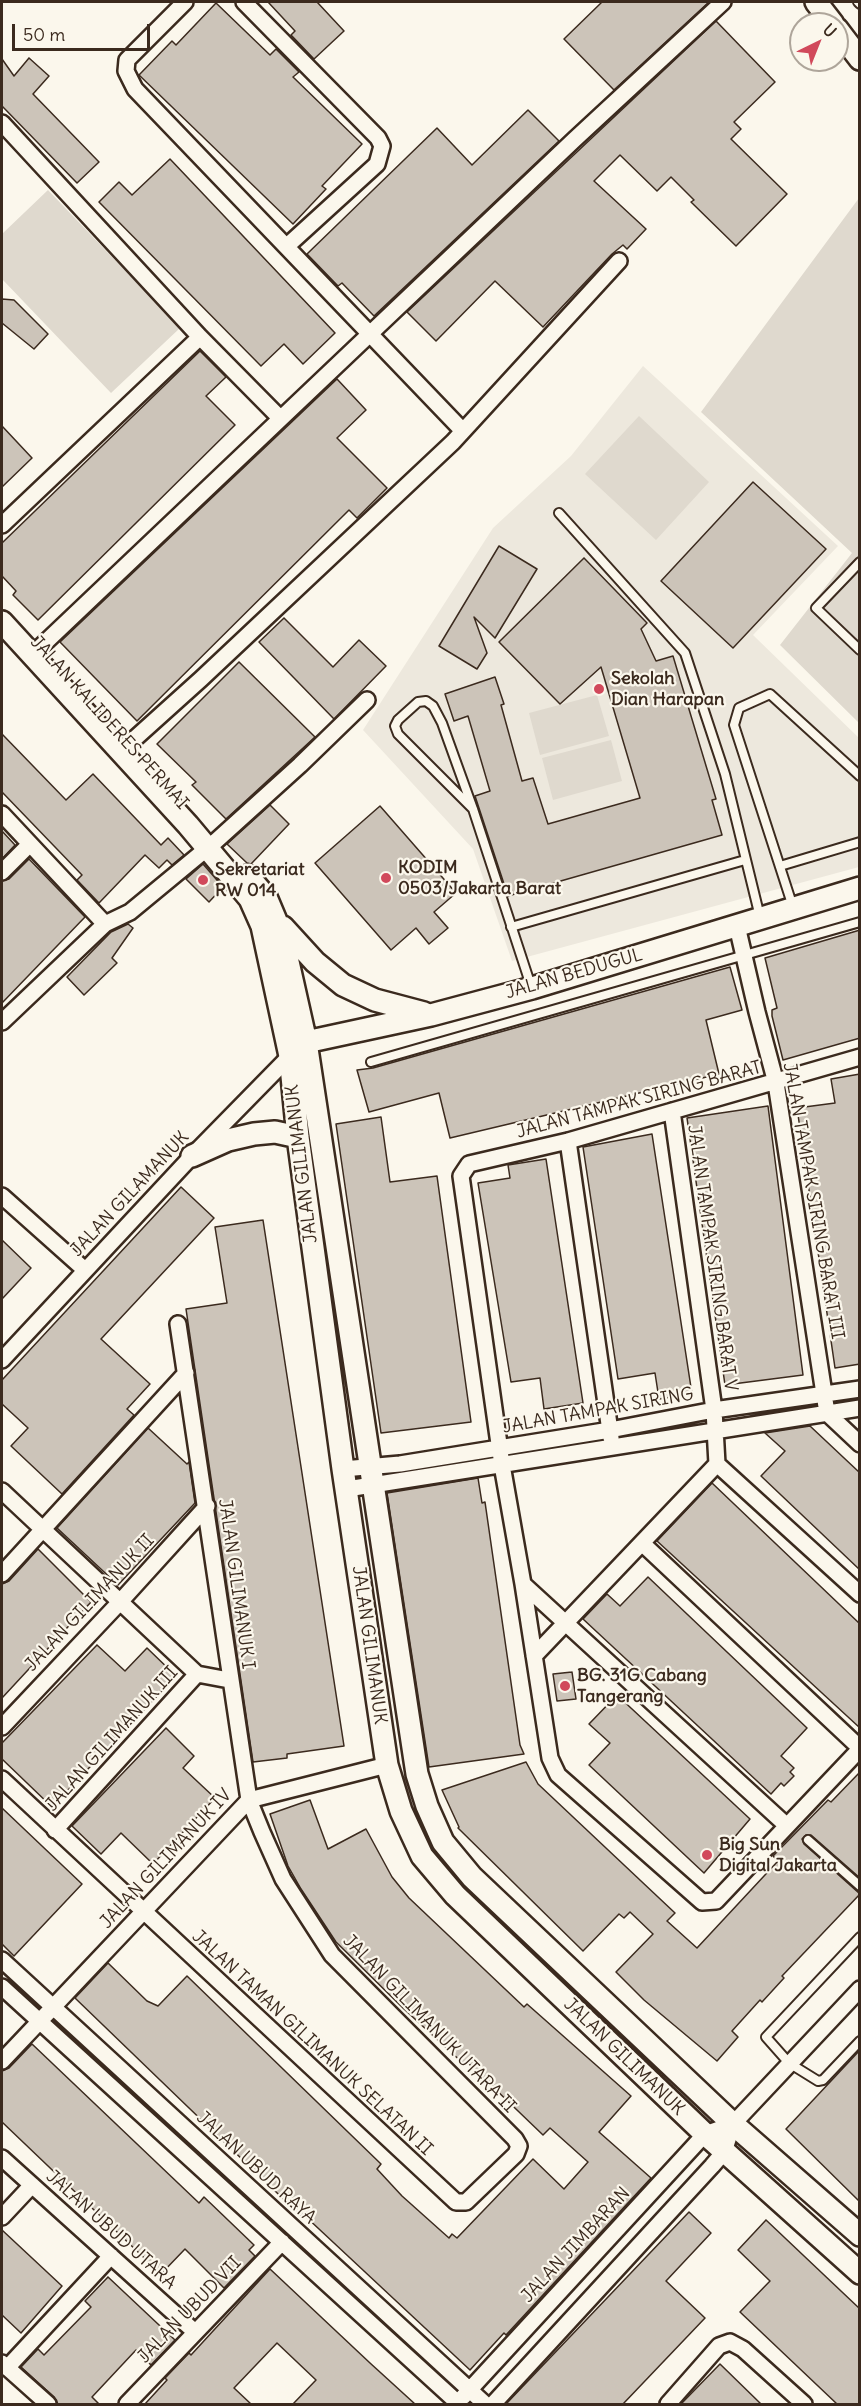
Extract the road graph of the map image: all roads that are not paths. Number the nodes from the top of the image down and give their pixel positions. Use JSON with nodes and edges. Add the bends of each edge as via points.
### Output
{"nodes":[{"id":1,"x":185,"y":2,"type":"edge"},
{"id":2,"x":243,"y":2,"type":"edge"},
{"id":3,"x":723,"y":2,"type":"edge"},
{"id":4,"x":849,"y":45,"type":"edge"},
{"id":5,"x":860,"y":59,"type":"edge"},
{"id":6,"x":2,"y":124,"type":"edge"},
{"id":7,"x":287,"y":246,"type":"junction"},
{"id":8,"x":619,"y":261,"type":"dead end"},
{"id":9,"x":370,"y":334,"type":"junction"},
{"id":10,"x":200,"y":337,"type":"junction"},
{"id":11,"x":280,"y":418,"type":"junction"},
{"id":12,"x":462,"y":430,"type":"junction"},
{"id":13,"x":559,"y":513,"type":"dead end"},
{"id":14,"x":2,"y":525,"type":"edge"},
{"id":15,"x":860,"y":562,"type":"edge"},
{"id":16,"x":2,"y":605,"type":"edge"},
{"id":17,"x":2,"y":622,"type":"edge"},
{"id":18,"x":860,"y":650,"type":"edge"},
{"id":19,"x":36,"y":651,"type":"junction"},
{"id":20,"x":367,"y":700,"type":"dead end"},
{"id":21,"x":125,"y":747,"type":"junction"},
{"id":22,"x":860,"y":776,"type":"edge"},
{"id":23,"x":473,"y":809,"type":"junction"},
{"id":24,"x":2,"y":814,"type":"edge"},
{"id":25,"x":860,"y":842,"type":"edge"},
{"id":26,"x":30,"y":844,"type":"junction"},
{"id":27,"x":212,"y":844,"type":"junction"},
{"id":28,"x":745,"y":860,"type":"junction"},
{"id":29,"x":780,"y":866,"type":"junction"},
{"id":30,"x":2,"y":872,"type":"edge"},
{"id":31,"x":247,"y":885,"type":"junction"},
{"id":32,"x":860,"y":888,"type":"edge"},
{"id":33,"x":793,"y":909,"type":"junction"},
{"id":34,"x":275,"y":918,"type":"junction"},
{"id":35,"x":760,"y":919,"type":"junction"},
{"id":36,"x":860,"y":922,"type":"edge"},
{"id":37,"x":105,"y":924,"type":"junction"},
{"id":38,"x":738,"y":926,"type":"junction"},
{"id":39,"x":511,"y":927,"type":"junction"},
{"id":40,"x":744,"y":956,"type":"junction"},
{"id":41,"x":531,"y":988,"type":"junction"},
{"id":42,"x":431,"y":1015,"type":"junction"},
{"id":43,"x":2,"y":1022,"type":"edge"},
{"id":44,"x":306,"y":1041,"type":"junction"},
{"id":45,"x":290,"y":1056,"type":"junction"},
{"id":46,"x":860,"y":1057,"type":"edge"},
{"id":47,"x":371,"y":1062,"type":"dead end"},
{"id":48,"x":776,"y":1083,"type":"junction"},
{"id":49,"x":672,"y":1111,"type":"junction"},
{"id":50,"x":298,"y":1137,"type":"junction"},
{"id":51,"x":568,"y":1141,"type":"junction"},
{"id":52,"x":192,"y":1156,"type":"junction"},
{"id":53,"x":2,"y":1196,"type":"edge"},
{"id":54,"x":85,"y":1270,"type":"junction"},
{"id":55,"x":178,"y":1324,"type":"dead end"},
{"id":56,"x":2,"y":1360,"type":"edge"},
{"id":57,"x":186,"y":1373,"type":"junction"},
{"id":58,"x":860,"y":1389,"type":"edge"},
{"id":59,"x":825,"y":1395,"type":"junction"},
{"id":60,"x":860,"y":1408,"type":"edge"},
{"id":61,"x":714,"y":1410,"type":"junction"},
{"id":62,"x":827,"y":1413,"type":"junction"},
{"id":63,"x":610,"y":1430,"type":"junction"},
{"id":64,"x":715,"y":1432,"type":"junction"},
{"id":65,"x":860,"y":1444,"type":"edge"},
{"id":66,"x":499,"y":1448,"type":"junction"},
{"id":67,"x":611,"y":1448,"type":"junction"},
{"id":68,"x":717,"y":1464,"type":"junction"},
{"id":69,"x":502,"y":1465,"type":"junction"},
{"id":70,"x":373,"y":1475,"type":"junction"},
{"id":71,"x":345,"y":1479,"type":"junction"},
{"id":72,"x":2,"y":1491,"type":"edge"},
{"id":73,"x":207,"y":1506,"type":"junction"},
{"id":74,"x":42,"y":1529,"type":"junction"},
{"id":75,"x":643,"y":1544,"type":"junction"},
{"id":76,"x":2,"y":1574,"type":"edge"},
{"id":77,"x":523,"y":1584,"type":"junction"},
{"id":78,"x":860,"y":1594,"type":"edge"},
{"id":79,"x":119,"y":1603,"type":"junction"},
{"id":80,"x":566,"y":1623,"type":"junction"},
{"id":81,"x":534,"y":1656,"type":"junction"},
{"id":82,"x":197,"y":1674,"type":"junction"},
{"id":83,"x":229,"y":1680,"type":"junction"},
{"id":84,"x":2,"y":1727,"type":"edge"},
{"id":85,"x":860,"y":1748,"type":"edge"},
{"id":86,"x":387,"y":1765,"type":"junction"},
{"id":87,"x":2,"y":1779,"type":"edge"},
{"id":88,"x":249,"y":1800,"type":"junction"},
{"id":89,"x":786,"y":1825,"type":"junction"},
{"id":90,"x":55,"y":1830,"type":"junction"},
{"id":91,"x":808,"y":1840,"type":"dead end"},
{"id":92,"x":860,"y":1886,"type":"edge"},
{"id":93,"x":143,"y":1912,"type":"junction"},
{"id":94,"x":860,"y":1937,"type":"edge"},
{"id":95,"x":2,"y":1960,"type":"edge"},
{"id":96,"x":2,"y":1987,"type":"edge"},
{"id":97,"x":860,"y":1989,"type":"edge"},
{"id":98,"x":52,"y":2008,"type":"junction"},
{"id":99,"x":39,"y":2022,"type":"junction"},
{"id":100,"x":860,"y":2041,"type":"edge"},
{"id":101,"x":2,"y":2061,"type":"edge"},
{"id":102,"x":789,"y":2063,"type":"junction"},
{"id":103,"x":733,"y":2124,"type":"junction"},
{"id":104,"x":705,"y":2134,"type":"junction"},
{"id":105,"x":689,"y":2150,"type":"junction"},
{"id":106,"x":724,"y":2152,"type":"junction"},
{"id":107,"x":2,"y":2158,"type":"edge"},
{"id":108,"x":709,"y":2169,"type":"junction"},
{"id":109,"x":32,"y":2185,"type":"junction"},
{"id":110,"x":456,"y":2202,"type":"joint"},
{"id":111,"x":2,"y":2217,"type":"edge"},
{"id":112,"x":860,"y":2235,"type":"edge"},
{"id":113,"x":282,"y":2242,"type":"junction"},
{"id":114,"x":111,"y":2256,"type":"junction"},
{"id":115,"x":860,"y":2273,"type":"edge"},
{"id":116,"x":195,"y":2332,"type":"junction"},
{"id":117,"x":4,"y":2365,"type":"edge"},
{"id":118,"x":447,"y":2371,"type":"junction"},
{"id":119,"x":437,"y":2384,"type":"junction"},
{"id":120,"x":469,"y":2390,"type":"junction"},
{"id":121,"x":48,"y":2404,"type":"edge"},
{"id":122,"x":127,"y":2404,"type":"edge"},
{"id":123,"x":458,"y":2404,"type":"edge"},
{"id":124,"x":484,"y":2404,"type":"edge"},
{"id":125,"x":493,"y":2404,"type":"edge"},
{"id":126,"x":668,"y":2404,"type":"edge"},
{"id":127,"x":804,"y":2404,"type":"edge"}],
"edges":[{"from":1,"to":7,"type":"street","via":[[127,60],[126,71],[150,107]]},
{"from":2,"to":7,"type":"street","via":[[378,138],[382,147],[377,164]]},
{"from":3,"to":9,"type":"street"},
{"from":4,"to":5,"type":"street"},
{"from":6,"to":10,"type":"street"},
{"from":7,"to":9,"type":"street"},
{"from":8,"to":12,"type":"street"},
{"from":9,"to":11,"type":"street"},
{"from":9,"to":12,"type":"street"},
{"from":10,"to":11,"type":"street"},
{"from":10,"to":14,"type":"street"},
{"from":11,"to":19,"type":"street"},
{"from":12,"to":21,"type":"street"},
{"from":13,"to":28,"type":"lane","via":[[685,653],[725,774]]},
{"from":15,"to":18,"type":"lane","via":[[816,608]]},
{"from":16,"to":19,"type":"street","name":"JALAN KALIDERES PERMAI"},
{"from":17,"to":19,"type":"street","name":"JALAN KALIDERES PERMAI"},
{"from":19,"to":21,"type":"street","name":"JALAN KALIDERES PERMAI"},
{"from":20,"to":27,"type":"street"},
{"from":21,"to":27,"type":"street","name":"JALAN KALIDERES PERMAI"},
{"from":22,"to":29,"type":"lane","via":[[770,694],[739,708],[735,725]]},
{"from":23,"to":23,"type":"lane","via":[[442,723],[433,706],[426,701],[418,702],[398,720],[398,734]]},
{"from":23,"to":39,"type":"lane"},
{"from":24,"to":26,"type":"street"},
{"from":25,"to":29,"type":"lane"},
{"from":26,"to":30,"type":"street"},
{"from":26,"to":37,"type":"street"},
{"from":27,"to":31,"type":"street","name":"JALAN GILIMANUK"},
{"from":27,"to":37,"type":"street","via":[[130,912]]},
{"from":28,"to":35,"type":"lane"},
{"from":28,"to":39,"type":"lane"},
{"from":29,"to":33,"type":"lane"},
{"from":31,"to":34,"type":"street","name":"JALAN GILIMANUK","via":[[266,897]]},
{"from":31,"to":45,"type":"street","name":"JALAN GILIMANUK","via":[[262,926]]},
{"from":32,"to":33,"type":"street","name":"JALAN BEDUGUL"},
{"from":33,"to":35,"type":"street","name":"JALAN BEDUGUL"},
{"from":34,"to":42,"type":"street","via":[[315,962],[343,984],[375,1000]]},
{"from":34,"to":44,"type":"street","name":"JALAN GILIMANUK","via":[[289,961]]},
{"from":35,"to":38,"type":"street","name":"JALAN BEDUGUL"},
{"from":36,"to":40,"type":"lane"},
{"from":37,"to":43,"type":"street"},
{"from":38,"to":40,"type":"street","name":"JALAN TAMPAK SIRING BARAT III"},
{"from":38,"to":41,"type":"street","name":"JALAN BEDUGUL"},
{"from":39,"to":41,"type":"lane"},
{"from":40,"to":47,"type":"lane"},
{"from":40,"to":48,"type":"street","name":"JALAN TAMPAK SIRING BARAT III"},
{"from":41,"to":42,"type":"street","name":"JALAN BEDUGUL"},
{"from":42,"to":44,"type":"street","name":"JALAN BEDUGUL"},
{"from":44,"to":45,"type":"street"},
{"from":44,"to":70,"type":"street","name":"JALAN GILIMANUK"},
{"from":45,"to":50,"type":"street","name":"JALAN GILIMANUK"},
{"from":45,"to":52,"type":"street","name":"JALAN GILAMANUK"},
{"from":46,"to":48,"type":"street","name":"JALAN TAMPAK SIRING BARAT"},
{"from":48,"to":49,"type":"street","name":"JALAN TAMPAK SIRING BARAT"},
{"from":48,"to":59,"type":"street","name":"JALAN TAMPAK SIRING BARAT III"},
{"from":49,"to":51,"type":"street","name":"JALAN TAMPAK SIRING BARAT"},
{"from":49,"to":61,"type":"street","name":"JALAN TAMPAK SIRING BARAT V"},
{"from":50,"to":52,"type":"street","via":[[275,1132],[254,1134],[228,1140]]},
{"from":50,"to":71,"type":"street","name":"JALAN GILIMANUK"},
{"from":51,"to":63,"type":"street"},
{"from":51,"to":66,"type":"street","name":"JALAN TAMPAK SIRING BARAT","via":[[470,1164],[460,1176]]},
{"from":52,"to":54,"type":"street","name":"JALAN GILAMANUK"},
{"from":53,"to":54,"type":"street"},
{"from":54,"to":56,"type":"street","name":"JALAN GILAMANUK"},
{"from":55,"to":57,"type":"street","name":"JALAN GILIMANUK I"},
{"from":57,"to":73,"type":"street","name":"JALAN GILIMANUK I"},
{"from":57,"to":74,"type":"street"},
{"from":58,"to":59,"type":"street","name":"JALAN TAMPAK SIRING"},
{"from":59,"to":61,"type":"street","name":"JALAN TAMPAK SIRING"},
{"from":59,"to":62,"type":"street","name":"JALAN TAMPAK SIRING BARAT III"},
{"from":60,"to":62,"type":"street","name":"JALAN TAMPAK SIRING"},
{"from":61,"to":63,"type":"street","name":"JALAN TAMPAK SIRING"},
{"from":61,"to":64,"type":"street","name":"JALAN TAMPAK SIRING BARAT V"},
{"from":62,"to":64,"type":"street","name":"JALAN TAMPAK SIRING"},
{"from":62,"to":65,"type":"street"},
{"from":63,"to":66,"type":"street","name":"JALAN TAMPAK SIRING"},
{"from":63,"to":67,"type":"street"},
{"from":64,"to":67,"type":"street","name":"JALAN TAMPAK SIRING"},
{"from":64,"to":68,"type":"street","name":"JALAN TAMPAK SIRING BARAT V"},
{"from":66,"to":69,"type":"street"},
{"from":66,"to":70,"type":"street","name":"JALAN TAMPAK SIRING","via":[[400,1464]]},
{"from":67,"to":69,"type":"street","name":"JALAN TAMPAK SIRING"},
{"from":68,"to":75,"type":"street"},
{"from":68,"to":78,"type":"street"},
{"from":69,"to":70,"type":"street","name":"JALAN TAMPAK SIRING"},
{"from":69,"to":77,"type":"street"},
{"from":70,"to":71,"type":"street","name":"JALAN TAMPAK SIRING"},
{"from":70,"to":71,"type":"street","name":"JALAN TAMPAK SIRING"},
{"from":70,"to":103,"type":"street","name":"JALAN GILIMANUK","via":[[417,1774],[443,1842],[472,1877]]},
{"from":71,"to":86,"type":"street","name":"JALAN GILIMANUK"},
{"from":72,"to":74,"type":"street"},
{"from":73,"to":79,"type":"street","name":"JALAN GILIMANUK II"},
{"from":73,"to":83,"type":"street","name":"JALAN GILIMANUK I"},
{"from":74,"to":76,"type":"street"},
{"from":74,"to":79,"type":"street"},
{"from":75,"to":80,"type":"street"},
{"from":75,"to":85,"type":"street"},
{"from":77,"to":80,"type":"street"},
{"from":77,"to":81,"type":"street"},
{"from":79,"to":82,"type":"street"},
{"from":79,"to":84,"type":"street","name":"JALAN GILIMANUK II"},
{"from":80,"to":81,"type":"street"},
{"from":80,"to":89,"type":"street"},
{"from":81,"to":89,"type":"street","via":[[550,1758],[558,1774],[702,1902],[716,1901]]},
{"from":82,"to":83,"type":"street"},
{"from":82,"to":90,"type":"street","name":"JALAN GILIMANUK III"},
{"from":83,"to":88,"type":"street","name":"JALAN GILIMANUK I"},
{"from":85,"to":89,"type":"street"},
{"from":86,"to":88,"type":"street","name":"JALAN GILIMANUK IV"},
{"from":86,"to":104,"type":"street","name":"JALAN GILIMANUK","via":[[401,1811],[422,1856],[448,1887]]},
{"from":87,"to":90,"type":"street","name":"JALAN TAMAN GILIMANUK SELATAN II"},
{"from":88,"to":93,"type":"street","name":"JALAN GILIMANUK IV"},
{"from":88,"to":110,"type":"street","name":"JALAN GILIMANUK UTARA II","via":[[283,1879],[332,1955],[519,2146],[516,2154],[466,2202]]},
{"from":90,"to":93,"type":"street","name":"JALAN TAMAN GILIMANUK SELATAN II"},
{"from":91,"to":92,"type":"lane"},
{"from":93,"to":98,"type":"street","name":"JALAN GILIMANUK IV"},
{"from":93,"to":110,"type":"street","name":"JALAN TAMAN GILIMANUK SELATAN II"},
{"from":94,"to":102,"type":"lane","via":[[766,2037]]},
{"from":95,"to":98,"type":"street","name":"JALAN UBUD RAYA"},
{"from":96,"to":99,"type":"street","name":"JALAN UBUD RAYA"},
{"from":97,"to":102,"type":"street","name":"JALAN JIMBARAN"},
{"from":98,"to":99,"type":"street","name":"JALAN GILIMANUK IV"},
{"from":98,"to":118,"type":"street","name":"JALAN UBUD RAYA"},
{"from":99,"to":101,"type":"street","name":"JALAN GILIMANUK IV"},
{"from":99,"to":113,"type":"street","name":"JALAN UBUD RAYA"},
{"from":100,"to":102,"type":"lane","via":[[821,2081]]},
{"from":102,"to":103,"type":"street","name":"JALAN JIMBARAN"},
{"from":103,"to":104,"type":"street","name":"JALAN JIMBARAN"},
{"from":103,"to":106,"type":"street","name":"JALAN JIMBARAN"},
{"from":103,"to":112,"type":"street","name":"JALAN GILIMANUK"},
{"from":104,"to":105,"type":"street","name":"JALAN JIMBARAN"},
{"from":104,"to":106,"type":"street","name":"JALAN GILIMANUK"},
{"from":105,"to":108,"type":"street"},
{"from":105,"to":120,"type":"street","name":"JALAN JIMBARAN"},
{"from":106,"to":108,"type":"street","name":"JALAN JIMBARAN"},
{"from":106,"to":115,"type":"street","name":"JALAN GILIMANUK"},
{"from":107,"to":109,"type":"street","name":"JALAN UBUD UTARA"},
{"from":108,"to":125,"type":"street","name":"JALAN JIMBARAN"},
{"from":109,"to":111,"type":"street"},
{"from":109,"to":114,"type":"street","name":"JALAN UBUD UTARA"},
{"from":113,"to":116,"type":"street","name":"JALAN UBUD VII"},
{"from":113,"to":119,"type":"street","name":"JALAN UBUD RAYA"},
{"from":114,"to":116,"type":"street","name":"JALAN UBUD UTARA"},
{"from":114,"to":117,"type":"street"},
{"from":116,"to":122,"type":"street","name":"JALAN UBUD VII"},
{"from":117,"to":121,"type":"street"},
{"from":118,"to":119,"type":"street"},
{"from":118,"to":120,"type":"street","name":"JALAN UBUD RAYA"},
{"from":119,"to":123,"type":"street","name":"JALAN UBUD RAYA"},
{"from":120,"to":123,"type":"street","name":"JALAN JIMBARAN"},
{"from":120,"to":124,"type":"street","name":"JALAN UBUD RAYA"},
{"from":126,"to":127,"type":"street","via":[[719,2346],[730,2342]]}]}
